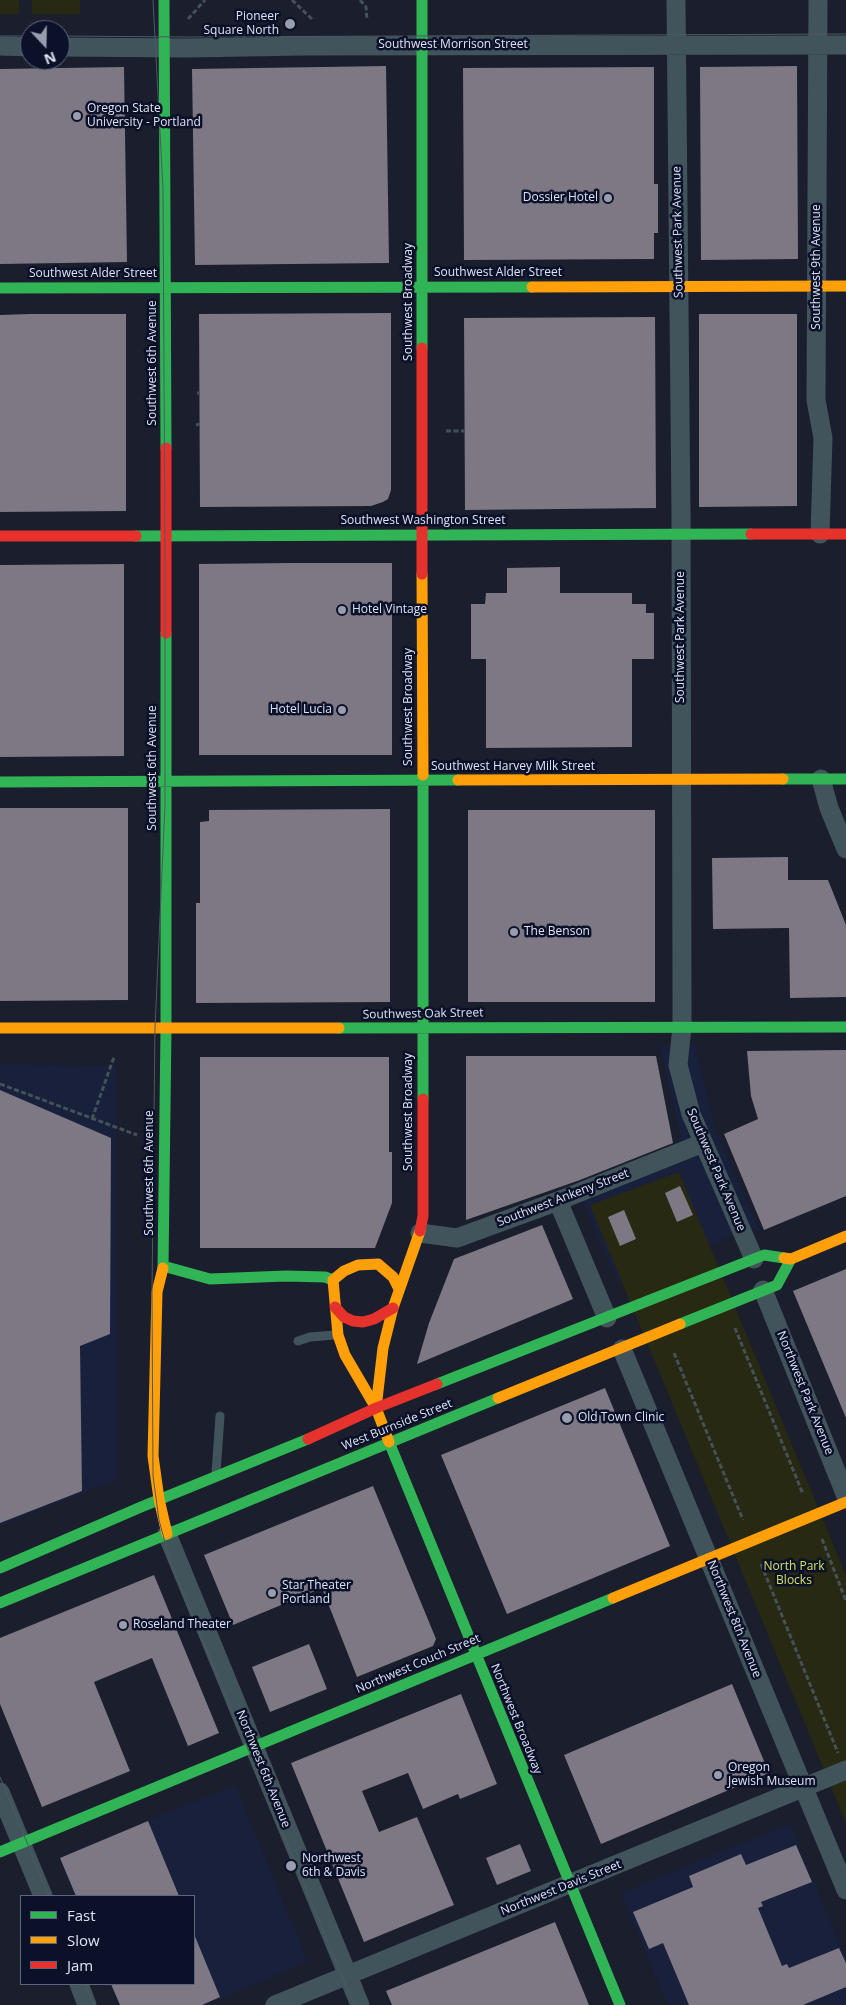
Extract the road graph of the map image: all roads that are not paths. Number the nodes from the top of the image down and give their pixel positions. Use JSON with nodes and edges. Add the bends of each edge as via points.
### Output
{"nodes":[{"id":1,"x":164,"y":0,"type":"edge"},
{"id":2,"x":422,"y":0,"type":"edge"},
{"id":3,"x":676,"y":0,"type":"edge"},
{"id":4,"x":818,"y":0,"type":"edge"},
{"id":5,"x":421,"y":45,"type":"junction"},
{"id":6,"x":0,"y":46,"type":"edge"},
{"id":7,"x":676,"y":46,"type":"junction"},
{"id":8,"x":818,"y":46,"type":"junction"},
{"id":9,"x":846,"y":46,"type":"edge"},
{"id":10,"x":20,"y":47,"type":"edge"},
{"id":11,"x":70,"y":47,"type":"edge"},
{"id":12,"x":164,"y":48,"type":"junction"},
{"id":13,"x":423,"y":286,"type":"junction"},
{"id":14,"x":846,"y":286,"type":"edge"},
{"id":15,"x":679,"y":287,"type":"junction"},
{"id":16,"x":817,"y":287,"type":"junction"},
{"id":17,"x":0,"y":288,"type":"edge"},
{"id":18,"x":166,"y":288,"type":"junction"},
{"id":19,"x":681,"y":534,"type":"junction"},
{"id":20,"x":820,"y":534,"type":"junction"},
{"id":21,"x":846,"y":534,"type":"edge"},
{"id":22,"x":423,"y":535,"type":"junction"},
{"id":23,"x":0,"y":536,"type":"edge"},
{"id":24,"x":167,"y":536,"type":"junction"},
{"id":25,"x":821,"y":779,"type":"junction"},
{"id":26,"x":846,"y":779,"type":"edge"},
{"id":27,"x":681,"y":780,"type":"junction"},
{"id":28,"x":167,"y":781,"type":"junction"},
{"id":29,"x":423,"y":781,"type":"junction"},
{"id":30,"x":0,"y":782,"type":"edge"},
{"id":31,"x":846,"y":849,"type":"edge"},
{"id":32,"x":682,"y":1027,"type":"junction"},
{"id":33,"x":846,"y":1027,"type":"edge"},
{"id":34,"x":0,"y":1028,"type":"edge"},
{"id":35,"x":166,"y":1028,"type":"junction"},
{"id":36,"x":423,"y":1028,"type":"junction"},
{"id":37,"x":704,"y":1143,"type":"junction"},
{"id":38,"x":558,"y":1201,"type":"junction"},
{"id":39,"x":420,"y":1233,"type":"junction"},
{"id":40,"x":846,"y":1236,"type":"edge"},
{"id":41,"x":754,"y":1258,"type":"junction"},
{"id":42,"x":791,"y":1259,"type":"junction"},
{"id":43,"x":163,"y":1266,"type":"junction"},
{"id":44,"x":333,"y":1280,"type":"junction"},
{"id":45,"x":399,"y":1289,"type":"junction"},
{"id":46,"x":763,"y":1290,"type":"junction"},
{"id":47,"x":335,"y":1307,"type":"junction"},
{"id":48,"x":393,"y":1308,"type":"junction"},
{"id":49,"x":607,"y":1318,"type":"junction"},
{"id":50,"x":338,"y":1335,"type":"junction"},
{"id":51,"x":298,"y":1341,"type":"dead end"},
{"id":52,"x":622,"y":1349,"type":"junction"},
{"id":53,"x":376,"y":1408,"type":"junction"},
{"id":54,"x":220,"y":1416,"type":"dead end"},
{"id":55,"x":389,"y":1443,"type":"junction"},
{"id":56,"x":216,"y":1476,"type":"junction"},
{"id":57,"x":846,"y":1496,"type":"edge"},
{"id":58,"x":159,"y":1499,"type":"junction"},
{"id":59,"x":846,"y":1502,"type":"edge"},
{"id":60,"x":167,"y":1534,"type":"junction"},
{"id":61,"x":709,"y":1558,"type":"junction"},
{"id":62,"x":0,"y":1568,"type":"edge"},
{"id":63,"x":0,"y":1603,"type":"edge"},
{"id":64,"x":475,"y":1656,"type":"junction"},
{"id":65,"x":254,"y":1747,"type":"junction"},
{"id":66,"x":842,"y":1762,"type":"edge"},
{"id":67,"x":804,"y":1787,"type":"junction"},
{"id":68,"x":0,"y":1792,"type":"edge"},
{"id":69,"x":21,"y":1843,"type":"junction"},
{"id":70,"x":0,"y":1852,"type":"edge"},
{"id":71,"x":570,"y":1884,"type":"junction"},
{"id":72,"x":846,"y":1890,"type":"edge"},
{"id":73,"x":43,"y":1895,"type":"edge"},
{"id":74,"x":348,"y":1975,"type":"junction"},
{"id":75,"x":78,"y":1985,"type":"edge"},
{"id":76,"x":87,"y":2005,"type":"edge"},
{"id":77,"x":275,"y":2005,"type":"edge"},
{"id":78,"x":360,"y":2005,"type":"edge"},
{"id":79,"x":620,"y":2005,"type":"edge"}],
"edges":[{"from":1,"to":12,"type":"main road","name":"Southwest 6th Avenue"},
{"from":2,"to":5,"type":"main road","name":"Southwest Broadway"},
{"from":3,"to":7,"type":"street","name":"Southwest Park Avenue"},
{"from":4,"to":8,"type":"street","name":"Southwest 9th Avenue"},
{"from":5,"to":7,"type":"street","name":"Southwest Morrison Street"},
{"from":5,"to":12,"type":"street","name":"Southwest Morrison Street"},
{"from":5,"to":13,"type":"main road","name":"Southwest Broadway"},
{"from":6,"to":10,"type":"street"},
{"from":7,"to":8,"type":"street","name":"Southwest Morrison Street"},
{"from":7,"to":15,"type":"street","name":"Southwest Park Avenue"},
{"from":8,"to":9,"type":"street","name":"Southwest Morrison Street"},
{"from":8,"to":16,"type":"street","name":"Southwest 9th Avenue"},
{"from":11,"to":12,"type":"street","name":"Southwest Morrison Street"},
{"from":12,"to":18,"type":"main road","name":"Southwest 6th Avenue"},
{"from":13,"to":15,"type":"main road","name":"Southwest Alder Street"},
{"from":13,"to":18,"type":"main road","name":"Southwest Alder Street"},
{"from":13,"to":22,"type":"main road","name":"Southwest Broadway"},
{"from":14,"to":16,"type":"main road","name":"Southwest Alder Street"},
{"from":15,"to":16,"type":"main road","name":"Southwest Alder Street"},
{"from":15,"to":19,"type":"street","name":"Southwest Park Avenue"},
{"from":16,"to":20,"type":"street","name":"Southwest 9th Avenue","via":[[816,400],[823,438]]},
{"from":17,"to":18,"type":"main road","name":"Southwest Alder Street"},
{"from":18,"to":24,"type":"main road","name":"Southwest 6th Avenue"},
{"from":19,"to":20,"type":"main road","name":"Southwest Washington Street"},
{"from":19,"to":22,"type":"main road","name":"Southwest Washington Street"},
{"from":19,"to":27,"type":"street","name":"Southwest Park Avenue"},
{"from":20,"to":21,"type":"main road","name":"Southwest Washington Street"},
{"from":22,"to":24,"type":"main road","name":"Southwest Washington Street"},
{"from":22,"to":29,"type":"main road","name":"Southwest Broadway"},
{"from":23,"to":24,"type":"main road","name":"Southwest Washington Street"},
{"from":24,"to":28,"type":"main road","name":"Southwest 6th Avenue"},
{"from":25,"to":26,"type":"main road","name":"Southwest Harvey Milk Street"},
{"from":25,"to":27,"type":"main road","name":"Southwest Harvey Milk Street"},
{"from":25,"to":31,"type":"street"},
{"from":27,"to":29,"type":"main road","name":"Southwest Harvey Milk Street"},
{"from":27,"to":32,"type":"street","name":"Southwest Park Avenue"},
{"from":28,"to":29,"type":"main road","name":"Southwest Harvey Milk Street"},
{"from":28,"to":30,"type":"main road","name":"Southwest Harvey Milk Street"},
{"from":28,"to":35,"type":"main road","name":"Southwest 6th Avenue"},
{"from":29,"to":36,"type":"main road","name":"Southwest Broadway"},
{"from":32,"to":33,"type":"main road","name":"Southwest Oak Street"},
{"from":32,"to":36,"type":"main road","name":"Southwest Oak Street"},
{"from":32,"to":37,"type":"street","name":"Southwest Park Avenue","via":[[678,1065],[691,1114]]},
{"from":34,"to":35,"type":"main road","name":"Southwest Oak Street"},
{"from":35,"to":36,"type":"main road","name":"Southwest Oak Street"},
{"from":35,"to":43,"type":"main road","name":"Southwest 6th Avenue"},
{"from":36,"to":39,"type":"main road","name":"Southwest Broadway","via":[[423,1216]]},
{"from":37,"to":38,"type":"street","name":"Southwest Ankeny Street"},
{"from":37,"to":41,"type":"street","name":"Southwest Park Avenue"},
{"from":38,"to":39,"type":"street","name":"Southwest Ankeny Street","via":[[457,1238]]},
{"from":38,"to":49,"type":"street"},
{"from":39,"to":45,"type":"main road","name":"Southwest Broadway"},
{"from":40,"to":42,"type":"main road"},
{"from":41,"to":42,"type":"main road","name":"West Burnside Street","via":[[764,1255]]},
{"from":41,"to":49,"type":"main road","name":"West Burnside Street"},
{"from":42,"to":46,"type":"main road","name":"West Burnside Street","via":[[777,1284]]},
{"from":43,"to":44,"type":"main road","via":[[210,1279],[316,1276]]},
{"from":43,"to":58,"type":"main road","name":"Southwest 6th Avenue","via":[[157,1292],[153,1456]]},
{"from":44,"to":45,"type":"main road","via":[[344,1270],[358,1265],[378,1264],[393,1276]]},
{"from":44,"to":47,"type":"main road","name":"Southwest Broadway"},
{"from":45,"to":48,"type":"main road","name":"Southwest Broadway"},
{"from":46,"to":52,"type":"main road","name":"West Burnside Street"},
{"from":46,"to":57,"type":"street","name":"Northwest Park Avenue"},
{"from":47,"to":48,"type":"main road","via":[[344,1317],[363,1322]]},
{"from":47,"to":50,"type":"main road","name":"Southwest Broadway"},
{"from":48,"to":53,"type":"main road","name":"Southwest Broadway","via":[[383,1348]]},
{"from":49,"to":53,"type":"main road","name":"West Burnside Street"},
{"from":50,"to":51,"type":"lane"},
{"from":50,"to":53,"type":"main road","name":"Southwest Broadway","via":[[345,1355]]},
{"from":52,"to":55,"type":"main road","name":"West Burnside Street"},
{"from":52,"to":61,"type":"street","name":"Northwest 8th Avenue"},
{"from":53,"to":55,"type":"main road","name":"Southwest Broadway"},
{"from":53,"to":56,"type":"main road","name":"West Burnside Street"},
{"from":54,"to":56,"type":"lane"},
{"from":55,"to":60,"type":"main road","name":"West Burnside Street"},
{"from":55,"to":64,"type":"main road","name":"Northwest Broadway"},
{"from":56,"to":58,"type":"main road","name":"West Burnside Street"},
{"from":58,"to":60,"type":"main road","name":"Southwest 6th Avenue"},
{"from":58,"to":62,"type":"main road","name":"West Burnside Street"},
{"from":59,"to":61,"type":"main road","name":"Northwest Couch Street"},
{"from":60,"to":63,"type":"main road","name":"West Burnside Street"},
{"from":60,"to":65,"type":"street","name":"Northwest 6th Avenue"},
{"from":61,"to":64,"type":"main road","name":"Northwest Couch Street"},
{"from":61,"to":67,"type":"street","name":"Northwest 8th Avenue"},
{"from":64,"to":65,"type":"main road","name":"Northwest Couch Street"},
{"from":64,"to":71,"type":"main road","name":"Northwest Broadway"},
{"from":65,"to":69,"type":"main road","name":"Northwest Couch Street"},
{"from":65,"to":74,"type":"street","name":"Northwest 6th Avenue"},
{"from":66,"to":67,"type":"street","name":"Northwest Davis Street"},
{"from":67,"to":71,"type":"street","name":"Northwest Davis Street"},
{"from":67,"to":72,"type":"street","name":"Northwest 8th Avenue"},
{"from":68,"to":69,"type":"street"},
{"from":69,"to":70,"type":"main road","name":"Northwest Couch Street"},
{"from":69,"to":73,"type":"street"},
{"from":71,"to":74,"type":"street","name":"Northwest Davis Street"},
{"from":71,"to":79,"type":"main road","name":"Northwest Broadway"},
{"from":74,"to":77,"type":"street","name":"Northwest Davis Street"},
{"from":74,"to":78,"type":"street","name":"Northwest 6th Avenue"},
{"from":75,"to":76,"type":"street"}]}
